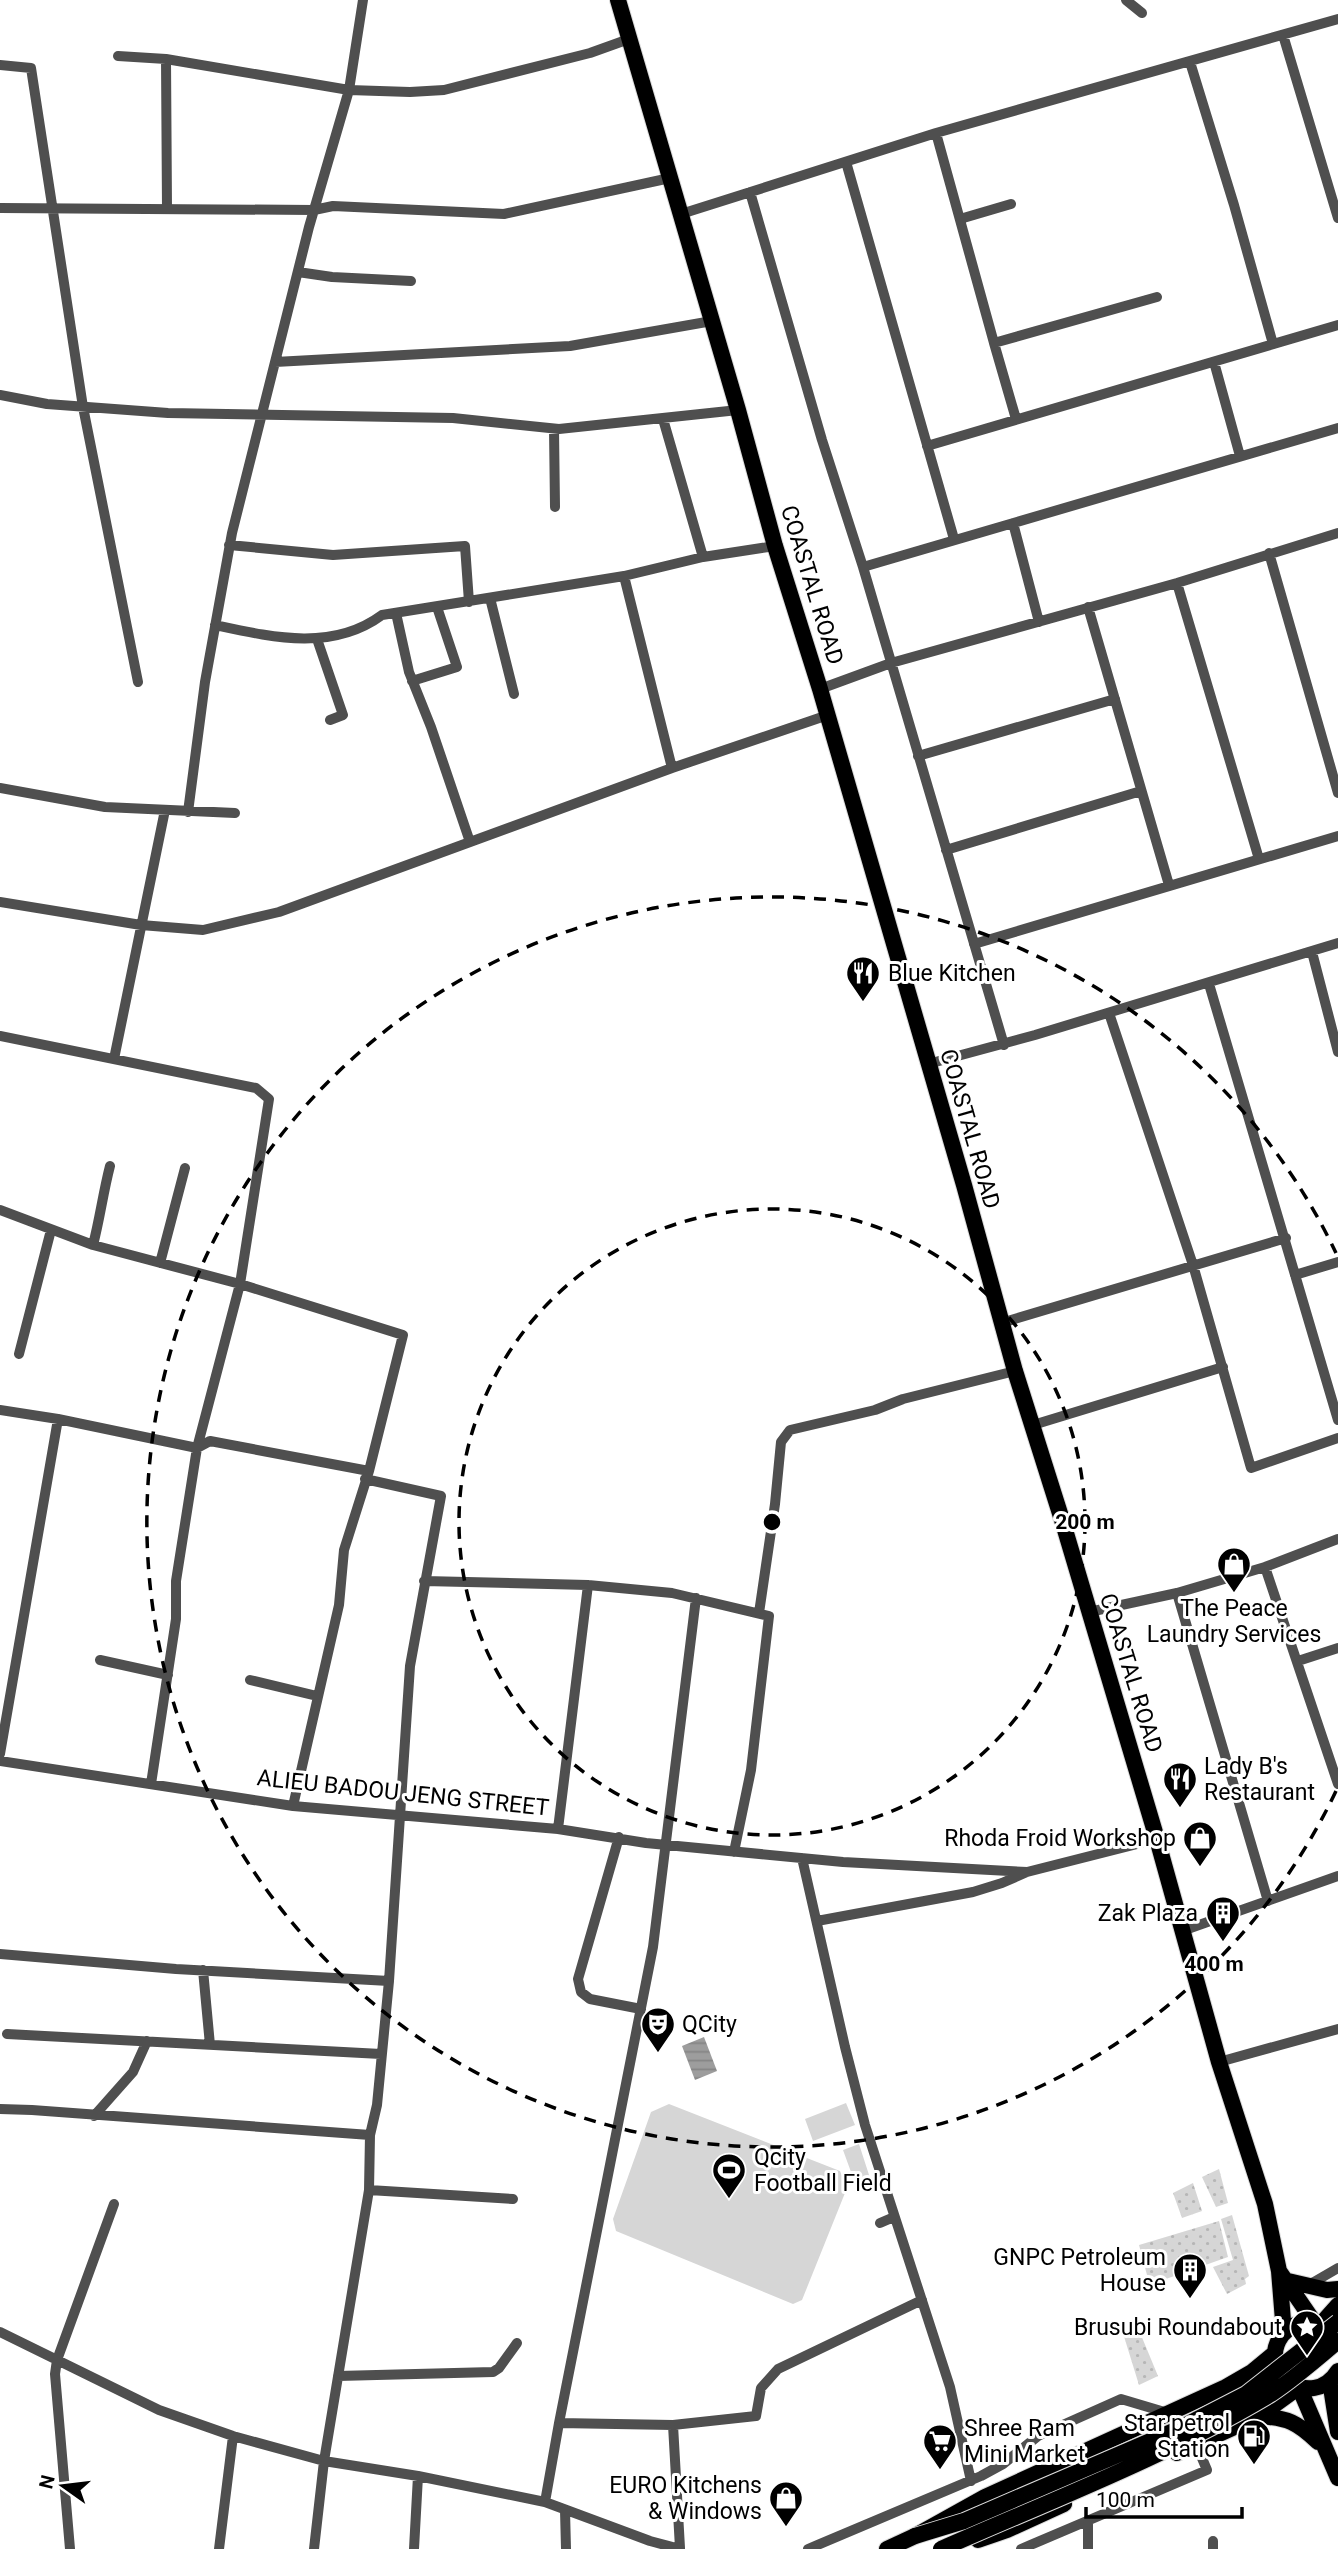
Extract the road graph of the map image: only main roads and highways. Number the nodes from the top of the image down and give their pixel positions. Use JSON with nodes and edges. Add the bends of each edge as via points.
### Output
{"nodes":[{"id":1,"x":618,"y":0,"type":"edge"},
{"id":2,"x":1284,"y":2276,"type":"junction"},
{"id":3,"x":1338,"y":2289,"type":"edge"},
{"id":4,"x":1338,"y":2305,"type":"edge"},
{"id":5,"x":1338,"y":2322,"type":"edge"},
{"id":6,"x":1317,"y":2323,"type":"junction"},
{"id":7,"x":1284,"y":2333,"type":"junction"},
{"id":8,"x":1338,"y":2340,"type":"edge"},
{"id":9,"x":1275,"y":2353,"type":"junction"},
{"id":10,"x":1334,"y":2376,"type":"edge"},
{"id":11,"x":1299,"y":2387,"type":"junction"},
{"id":12,"x":1335,"y":2402,"type":"edge"},
{"id":13,"x":1259,"y":2416,"type":"junction"},
{"id":14,"x":1338,"y":2432,"type":"edge"},
{"id":15,"x":1323,"y":2446,"type":"junction"},
{"id":16,"x":1338,"y":2478,"type":"edge"},
{"id":17,"x":915,"y":2536,"type":"junction"},
{"id":18,"x":887,"y":2549,"type":"edge"},
{"id":19,"x":941,"y":2549,"type":"edge"},
{"id":20,"x":949,"y":2549,"type":"edge"}],
"edges":[{"from":1,"to":2,"type":"main road","name":"COASTAL ROAD","via":[[1015,1371]]},
{"from":2,"to":3,"type":"main road","via":[[1305,2287]]},
{"from":2,"to":6,"type":"main road","name":"COASTAL ROAD"},
{"from":2,"to":7,"type":"main road","name":"COASTAL ROAD"},
{"from":4,"to":6,"type":"main road"},
{"from":5,"to":17,"type":"main road","bridge":true,"via":[[1246,2394],[1178,2429],[964,2521]]},
{"from":6,"to":7,"type":"main road","via":[[1303,2322]]},
{"from":6,"to":8,"type":"main road"},
{"from":7,"to":9,"type":"main road"},
{"from":8,"to":19,"type":"main road","bridge":true,"via":[[1273,2393],[1215,2424]]},
{"from":9,"to":11,"type":"main road","via":[[1281,2374]]},
{"from":9,"to":17,"type":"main road","via":[[1226,2387],[985,2497]]},
{"from":10,"to":11,"type":"main road","via":[[1310,2389]]},
{"from":10,"to":12,"type":"main road"},
{"from":11,"to":13,"type":"main road"},
{"from":11,"to":15,"type":"main road"},
{"from":12,"to":14,"type":"main road"},
{"from":13,"to":15,"type":"main road","via":[[1293,2421]]},
{"from":13,"to":20,"type":"main road","via":[[1007,2530]]},
{"from":15,"to":16,"type":"main road"},
{"from":17,"to":18,"type":"main road"}]}
